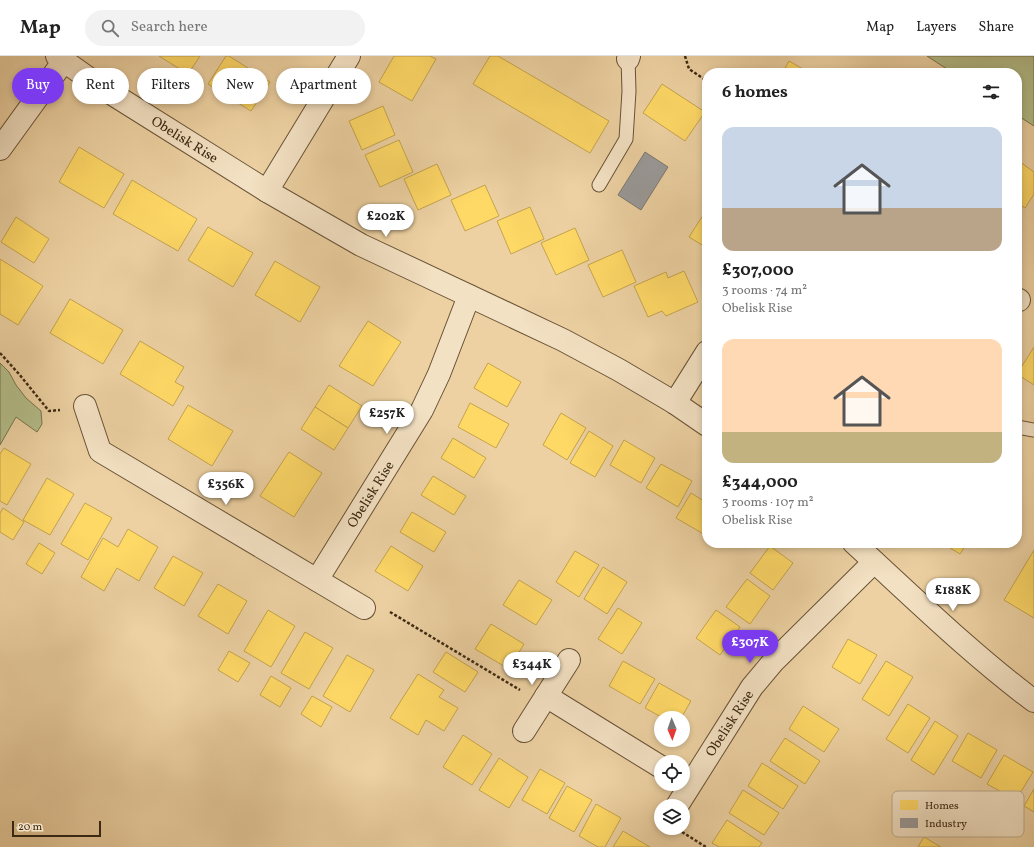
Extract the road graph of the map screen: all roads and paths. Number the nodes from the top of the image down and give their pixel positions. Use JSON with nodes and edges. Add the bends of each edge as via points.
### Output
{"nodes":[{"id":1,"x":349,"y":56,"type":"edge"},
{"id":2,"x":685,"y":56,"type":"edge"},
{"id":3,"x":628,"y":57,"type":"edge"},
{"id":4,"x":60,"y":59,"type":"edge"},
{"id":5,"x":702,"y":78,"type":"edge"},
{"id":6,"x":0,"y":149,"type":"edge"},
{"id":7,"x":599,"y":185,"type":"dead end"},
{"id":8,"x":267,"y":191,"type":"junction"},
{"id":9,"x":469,"y":296,"type":"junction"},
{"id":10,"x":0,"y":353,"type":"edge"},
{"id":11,"x":702,"y":360,"type":"edge"},
{"id":12,"x":675,"y":403,"type":"junction"},
{"id":13,"x":85,"y":406,"type":"joint"},
{"id":14,"x":702,"y":422,"type":"edge"},
{"id":15,"x":1022,"y":428,"type":"edge"},
{"id":16,"x":1034,"y":430,"type":"edge"},
{"id":17,"x":859,"y":548,"type":"edge"},
{"id":18,"x":874,"y":562,"type":"junction"},
{"id":19,"x":317,"y":580,"type":"junction"},
{"id":20,"x":364,"y":608,"type":"joint"},
{"id":21,"x":568,"y":660,"type":"dead end"},
{"id":22,"x":546,"y":696,"type":"junction"},
{"id":23,"x":1034,"y":702,"type":"edge"},
{"id":24,"x":524,"y":731,"type":"dead end"},
{"id":25,"x":654,"y":763,"type":"edge"},
{"id":26,"x":690,"y":777,"type":"edge"},
{"id":27,"x":687,"y":835,"type":"edge"},
{"id":28,"x":706,"y":847,"type":"edge"}],
"edges":[{"from":1,"to":8,"type":"street"},
{"from":2,"to":5,"type":"path","via":[[688,69]]},
{"from":3,"to":7,"type":"lane","via":[[626,139]]},
{"from":4,"to":6,"type":"street","name":"Obelisk Rise"},
{"from":4,"to":8,"type":"street","name":"Obelisk Rise"},
{"from":8,"to":9,"type":"street","name":"Obelisk Rise","via":[[361,245]]},
{"from":9,"to":12,"type":"street","name":"Obelisk Rise","via":[[620,370]]},
{"from":9,"to":19,"type":"street","name":"Obelisk Rise","via":[[422,410]]},
{"from":10,"to":13,"type":"path","via":[[49,411]]},
{"from":11,"to":12,"type":"street"},
{"from":12,"to":14,"type":"street","name":"Obelisk Rise"},
{"from":13,"to":19,"type":"street","via":[[100,451]]},
{"from":15,"to":16,"type":"lane"},
{"from":17,"to":18,"type":"street"},
{"from":18,"to":23,"type":"street","via":[[992,669]]},
{"from":18,"to":26,"type":"street","name":"Obelisk Rise","via":[[773,662],[752,687]]},
{"from":19,"to":20,"type":"street"},
{"from":20,"to":22,"type":"path","via":[[389,611],[523,692]]},
{"from":21,"to":22,"type":"street"},
{"from":22,"to":24,"type":"street"},
{"from":22,"to":25,"type":"street"},
{"from":27,"to":28,"type":"path"}]}
